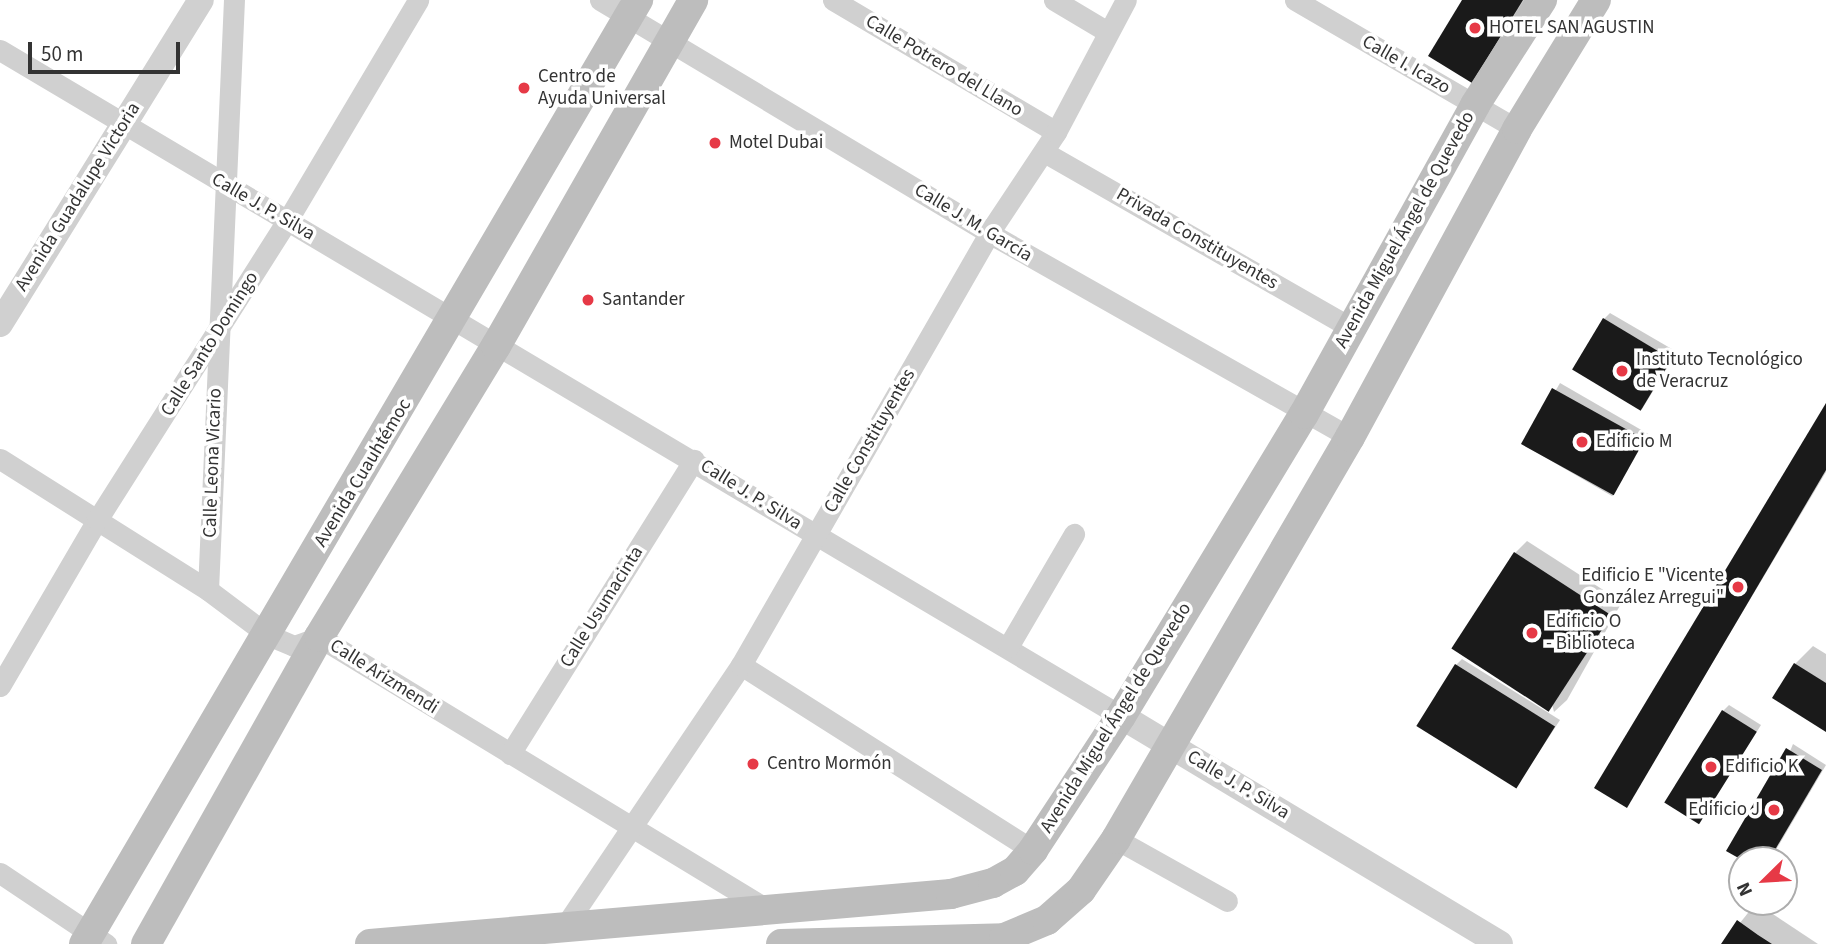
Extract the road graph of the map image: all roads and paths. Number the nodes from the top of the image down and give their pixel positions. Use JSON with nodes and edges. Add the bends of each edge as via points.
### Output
{"nodes":[{"id":1,"x":201,"y":0,"type":"edge"},
{"id":2,"x":234,"y":0,"type":"edge"},
{"id":3,"x":418,"y":0,"type":"edge"},
{"id":4,"x":600,"y":0,"type":"edge"},
{"id":5,"x":693,"y":0,"type":"edge"},
{"id":6,"x":833,"y":0,"type":"edge"},
{"id":7,"x":1054,"y":0,"type":"edge"},
{"id":8,"x":1126,"y":0,"type":"edge"},
{"id":9,"x":1295,"y":0,"type":"edge"},
{"id":10,"x":1542,"y":0,"type":"edge"},
{"id":11,"x":1597,"y":0,"type":"edge"},
{"id":12,"x":633,"y":8,"type":"edge"},
{"id":13,"x":1108,"y":32,"type":"junction"},
{"id":14,"x":669,"y":41,"type":"junction"},
{"id":15,"x":0,"y":50,"type":"edge"},
{"id":16,"x":1475,"y":105,"type":"junction"},
{"id":17,"x":122,"y":125,"type":"junction"},
{"id":18,"x":1517,"y":129,"type":"junction"},
{"id":19,"x":1056,"y":132,"type":"junction"},
{"id":20,"x":1044,"y":152,"type":"junction"},
{"id":21,"x":225,"y":185,"type":"junction"},
{"id":22,"x":287,"y":221,"type":"junction"},
{"id":23,"x":989,"y":233,"type":"junction"},
{"id":24,"x":454,"y":319,"type":"junction"},
{"id":25,"x":0,"y":324,"type":"edge"},
{"id":26,"x":1350,"y":327,"type":"junction"},
{"id":27,"x":218,"y":333,"type":"junction"},
{"id":28,"x":496,"y":346,"type":"junction"},
{"id":29,"x":1304,"y":414,"type":"junction"},
{"id":30,"x":1350,"y":437,"type":"junction"},
{"id":31,"x":0,"y":458,"type":"edge"},
{"id":32,"x":694,"y":460,"type":"junction"},
{"id":33,"x":97,"y":520,"type":"junction"},
{"id":34,"x":1074,"y":534,"type":"dead end"},
{"id":35,"x":816,"y":536,"type":"junction"},
{"id":36,"x":208,"y":590,"type":"junction"},
{"id":37,"x":268,"y":635,"type":"junction"},
{"id":38,"x":320,"y":637,"type":"junction"},
{"id":39,"x":1008,"y":647,"type":"junction"},
{"id":40,"x":741,"y":665,"type":"junction"},
{"id":41,"x":0,"y":686,"type":"edge"},
{"id":42,"x":1121,"y":716,"type":"junction"},
{"id":43,"x":1170,"y":743,"type":"junction"},
{"id":44,"x":510,"y":754,"type":"junction"},
{"id":45,"x":631,"y":830,"type":"junction"},
{"id":46,"x":1116,"y":839,"type":"junction"},
{"id":47,"x":1033,"y":850,"type":"junction"},
{"id":48,"x":0,"y":873,"type":"edge"},
{"id":49,"x":1227,"y":901,"type":"dead end"},
{"id":50,"x":771,"y":912,"type":"junction"},
{"id":51,"x":561,"y":934,"type":"edge"},
{"id":52,"x":94,"y":940,"type":"edge"},
{"id":53,"x":1002,"y":941,"type":"edge"},
{"id":54,"x":816,"y":943,"type":"edge"},
{"id":55,"x":146,"y":944,"type":"edge"},
{"id":56,"x":370,"y":944,"type":"edge"},
{"id":57,"x":781,"y":944,"type":"edge"},
{"id":58,"x":1500,"y":944,"type":"edge"}],
"edges":[{"from":1,"to":17,"type":"street","name":"Avenida Guadalupe Victoria"},
{"from":2,"to":21,"type":"street","name":"Calle Leona Vicario"},
{"from":3,"to":22,"type":"street","name":"Calle Santo Domingo"},
{"from":4,"to":12,"type":"street","name":"Calle J. M. García"},
{"from":5,"to":14,"type":"main road"},
{"from":6,"to":19,"type":"street","name":"Calle Potrero del Llano"},
{"from":7,"to":13,"type":"street"},
{"from":8,"to":13,"type":"street","name":"Calle Constituyentes"},
{"from":9,"to":16,"type":"street","name":"Calle I. Icazo"},
{"from":10,"to":16,"type":"main road","name":"Avenida Miguel Ángel de Quevedo"},
{"from":11,"to":18,"type":"main road"},
{"from":12,"to":14,"type":"street","name":"Calle J. M. García"},
{"from":12,"to":24,"type":"main road","name":"Avenida Cuauhtémoc"},
{"from":13,"to":19,"type":"street","name":"Calle Constituyentes"},
{"from":14,"to":23,"type":"street","name":"Calle J. M. García"},
{"from":14,"to":28,"type":"main road"},
{"from":15,"to":17,"type":"street","name":"Calle J. P. Silva"},
{"from":16,"to":18,"type":"street","name":"Calle I. Icazo"},
{"from":16,"to":26,"type":"main road","name":"Avenida Miguel Ángel de Quevedo"},
{"from":17,"to":21,"type":"street","name":"Calle J. P. Silva"},
{"from":17,"to":25,"type":"street","name":"Avenida Guadalupe Victoria"},
{"from":18,"to":30,"type":"main road"},
{"from":19,"to":20,"type":"street","name":"Calle Constituyentes"},
{"from":20,"to":23,"type":"street","name":"Calle Constituyentes"},
{"from":20,"to":26,"type":"street","name":"Privada Constituyentes"},
{"from":21,"to":22,"type":"street","name":"Calle J. P. Silva"},
{"from":21,"to":27,"type":"street","name":"Calle Leona Vicario"},
{"from":22,"to":24,"type":"street","name":"Calle J. P. Silva"},
{"from":22,"to":27,"type":"street","name":"Calle Santo Domingo"},
{"from":23,"to":29,"type":"street","name":"Calle J. M. García"},
{"from":23,"to":35,"type":"street","name":"Calle Constituyentes"},
{"from":24,"to":28,"type":"street","name":"Calle J. P. Silva"},
{"from":24,"to":37,"type":"main road","name":"Avenida Cuauhtémoc"},
{"from":26,"to":29,"type":"main road","name":"Avenida Miguel Ángel de Quevedo"},
{"from":27,"to":33,"type":"street","name":"Calle Santo Domingo"},
{"from":27,"to":36,"type":"street","name":"Calle Leona Vicario"},
{"from":28,"to":32,"type":"street","name":"Calle J. P. Silva"},
{"from":28,"to":38,"type":"main road"},
{"from":29,"to":30,"type":"street","name":"Calle J. M. García"},
{"from":29,"to":42,"type":"main road","name":"Avenida Miguel Ángel de Quevedo"},
{"from":30,"to":43,"type":"main road"},
{"from":31,"to":33,"type":"street","name":"Calle Arizmendi"},
{"from":32,"to":35,"type":"street","name":"Calle J. P. Silva"},
{"from":32,"to":44,"type":"street","name":"Calle Usumacinta"},
{"from":33,"to":36,"type":"street","name":"Calle Arizmendi"},
{"from":33,"to":41,"type":"street","name":"Calle Santo Domingo"},
{"from":34,"to":39,"type":"street"},
{"from":35,"to":39,"type":"street","name":"Calle J. P. Silva"},
{"from":35,"to":40,"type":"street","name":"Calle Constituyentes"},
{"from":36,"to":37,"type":"street","name":"Calle Arizmendi"},
{"from":37,"to":38,"type":"street","name":"Calle Arizmendi","via":[[294,646]]},
{"from":37,"to":52,"type":"main road","name":"Avenida Cuauhtémoc"},
{"from":38,"to":44,"type":"street","name":"Calle Arizmendi"},
{"from":38,"to":55,"type":"main road"},
{"from":39,"to":42,"type":"street","name":"Calle J. P. Silva"},
{"from":40,"to":45,"type":"street","name":"Calle Constituyentes"},
{"from":40,"to":47,"type":"street"},
{"from":42,"to":43,"type":"street","name":"Calle J. P. Silva"},
{"from":42,"to":47,"type":"main road","name":"Avenida Miguel Ángel de Quevedo"},
{"from":43,"to":46,"type":"main road"},
{"from":43,"to":58,"type":"street","name":"Calle J. P. Silva"},
{"from":44,"to":45,"type":"street","name":"Calle Arizmendi"},
{"from":45,"to":50,"type":"street","name":"Calle Arizmendi"},
{"from":45,"to":51,"type":"street","name":"Calle Constituyentes"},
{"from":46,"to":49,"type":"street"},
{"from":46,"to":53,"type":"main road","via":[[1072,898],[1047,920]]},
{"from":47,"to":50,"type":"main road","name":"Avenida Miguel Ángel de Quevedo","via":[[1015,871],[993,883],[951,894]]},
{"from":48,"to":52,"type":"street"},
{"from":50,"to":51,"type":"main road","name":"Avenida Miguel Ángel de Quevedo"},
{"from":51,"to":56,"type":"main road","name":"Avenida Miguel Ángel de Quevedo"},
{"from":53,"to":54,"type":"main road"},
{"from":54,"to":57,"type":"main road"}]}
